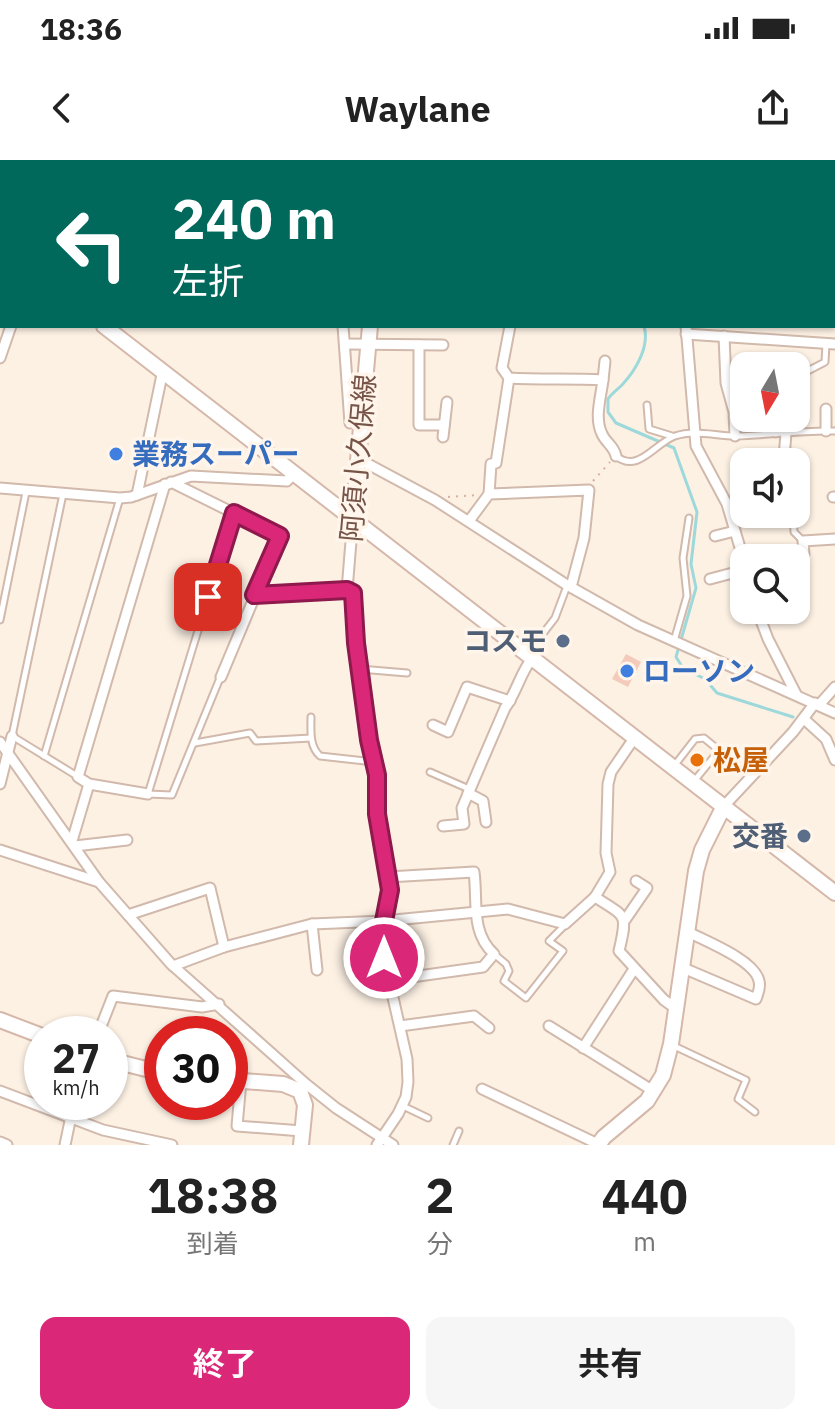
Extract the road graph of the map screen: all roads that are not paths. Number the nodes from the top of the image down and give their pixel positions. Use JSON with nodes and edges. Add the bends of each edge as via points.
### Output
{"nodes":[{"id":1,"x":10,"y":328,"type":"edge"},
{"id":2,"x":111,"y":328,"type":"edge"},
{"id":3,"x":343,"y":328,"type":"edge"},
{"id":4,"x":370,"y":328,"type":"edge"},
{"id":5,"x":510,"y":328,"type":"edge"},
{"id":6,"x":686,"y":330,"type":"edge"},
{"id":7,"x":724,"y":336,"type":"junction"},
{"id":8,"x":345,"y":344,"type":"junction"},
{"id":9,"x":368,"y":344,"type":"junction"},
{"id":10,"x":830,"y":344,"type":"edge"},
{"id":11,"x":419,"y":345,"type":"junction"},
{"id":12,"x":443,"y":345,"type":"dead end"},
{"id":13,"x":0,"y":358,"type":"edge"},
{"id":14,"x":605,"y":361,"type":"dead end"},
{"id":15,"x":163,"y":370,"type":"junction"},
{"id":16,"x":810,"y":370,"type":"edge"},
{"id":17,"x":509,"y":378,"type":"junction"},
{"id":18,"x":603,"y":380,"type":"junction"},
{"id":19,"x":447,"y":402,"type":"dead end"},
{"id":20,"x":647,"y":405,"type":"dead end"},
{"id":21,"x":826,"y":409,"type":"dead end"},
{"id":22,"x":350,"y":423,"type":"dead end"},
{"id":23,"x":444,"y":425,"type":"junction"},
{"id":24,"x":830,"y":431,"type":"edge"},
{"id":25,"x":695,"y":433,"type":"junction"},
{"id":26,"x":781,"y":433,"type":"junction"},
{"id":27,"x":735,"y":436,"type":"junction"},
{"id":28,"x":443,"y":437,"type":"dead end"},
{"id":29,"x":670,"y":439,"type":"junction"},
{"id":30,"x":783,"y":448,"type":"edge"},
{"id":31,"x":616,"y":456,"type":"joint"},
{"id":32,"x":366,"y":463,"type":"dead end"},
{"id":33,"x":295,"y":472,"type":"junction"},
{"id":34,"x":168,"y":483,"type":"junction"},
{"id":35,"x":0,"y":488,"type":"edge"},
{"id":36,"x":26,"y":492,"type":"junction"},
{"id":37,"x":63,"y":494,"type":"junction"},
{"id":38,"x":489,"y":494,"type":"junction"},
{"id":39,"x":137,"y":495,"type":"junction"},
{"id":40,"x":120,"y":498,"type":"junction"},
{"id":41,"x":234,"y":513,"type":"junction"},
{"id":42,"x":353,"y":517,"type":"junction"},
{"id":43,"x":689,"y":518,"type":"dead end"},
{"id":44,"x":469,"y":521,"type":"junction"},
{"id":45,"x":794,"y":528,"type":"edge"},
{"id":46,"x":735,"y":531,"type":"junction"},
{"id":47,"x":715,"y":536,"type":"dead end"},
{"id":48,"x":835,"y":539,"type":"edge"},
{"id":49,"x":803,"y":541,"type":"junction"},
{"id":50,"x":739,"y":544,"type":"edge"},
{"id":51,"x":803,"y":544,"type":"edge"},
{"id":52,"x":730,"y":574,"type":"edge"},
{"id":53,"x":710,"y":579,"type":"dead end"},
{"id":54,"x":569,"y":586,"type":"junction"},
{"id":55,"x":350,"y":591,"type":"junction"},
{"id":56,"x":254,"y":595,"type":"junction"},
{"id":57,"x":0,"y":620,"type":"edge"},
{"id":58,"x":762,"y":624,"type":"edge"},
{"id":59,"x":678,"y":643,"type":"junction"},
{"id":60,"x":530,"y":655,"type":"junction"},
{"id":61,"x":360,"y":669,"type":"junction"},
{"id":62,"x":407,"y":673,"type":"dead end"},
{"id":63,"x":221,"y":677,"type":"joint"},
{"id":64,"x":835,"y":687,"type":"edge"},
{"id":65,"x":796,"y":694,"type":"junction"},
{"id":66,"x":510,"y":701,"type":"junction"},
{"id":67,"x":817,"y":704,"type":"junction"},
{"id":68,"x":835,"y":713,"type":"edge"},
{"id":69,"x":311,"y":717,"type":"dead end"},
{"id":70,"x":804,"y":719,"type":"junction"},
{"id":71,"x":433,"y":725,"type":"dead end"},
{"id":72,"x":12,"y":736,"type":"junction"},
{"id":73,"x":635,"y":737,"type":"junction"},
{"id":74,"x":311,"y":738,"type":"junction"},
{"id":75,"x":0,"y":742,"type":"edge"},
{"id":76,"x":195,"y":743,"type":"junction"},
{"id":77,"x":8,"y":752,"type":"junction"},
{"id":78,"x":44,"y":756,"type":"junction"},
{"id":79,"x":835,"y":760,"type":"edge"},
{"id":80,"x":374,"y":762,"type":"junction"},
{"id":81,"x":674,"y":767,"type":"junction"},
{"id":82,"x":430,"y":772,"type":"dead end"},
{"id":83,"x":78,"y":777,"type":"junction"},
{"id":84,"x":693,"y":782,"type":"junction"},
{"id":85,"x":0,"y":784,"type":"edge"},
{"id":86,"x":89,"y":784,"type":"junction"},
{"id":87,"x":469,"y":791,"type":"junction"},
{"id":88,"x":148,"y":794,"type":"junction"},
{"id":89,"x":724,"y":806,"type":"junction"},
{"id":90,"x":486,"y":822,"type":"dead end"},
{"id":91,"x":443,"y":826,"type":"dead end"},
{"id":92,"x":127,"y":840,"type":"dead end"},
{"id":93,"x":74,"y":843,"type":"junction"},
{"id":94,"x":0,"y":850,"type":"edge"},
{"id":95,"x":388,"y":877,"type":"junction"},
{"id":96,"x":636,"y":881,"type":"dead end"},
{"id":97,"x":99,"y":882,"type":"junction"},
{"id":98,"x":835,"y":893,"type":"edge"},
{"id":99,"x":595,"y":897,"type":"junction"},
{"id":100,"x":475,"y":911,"type":"junction"},
{"id":101,"x":128,"y":915,"type":"junction"},
{"id":102,"x":625,"y":920,"type":"junction"},
{"id":103,"x":384,"y":921,"type":"junction"},
{"id":104,"x":312,"y":924,"type":"junction"},
{"id":105,"x":565,"y":924,"type":"junction"},
{"id":106,"x":686,"y":931,"type":"junction"},
{"id":107,"x":224,"y":947,"type":"junction"},
{"id":108,"x":494,"y":954,"type":"junction"},
{"id":109,"x":173,"y":966,"type":"junction"},
{"id":110,"x":681,"y":967,"type":"junction"},
{"id":111,"x":634,"y":969,"type":"junction"},
{"id":112,"x":317,"y":970,"type":"dead end"},
{"id":113,"x":390,"y":980,"type":"junction"},
{"id":114,"x":219,"y":1004,"type":"junction"},
{"id":115,"x":675,"y":1008,"type":"junction"},
{"id":116,"x":105,"y":1016,"type":"edge"},
{"id":117,"x":0,"y":1020,"type":"edge"},
{"id":118,"x":400,"y":1026,"type":"junction"},
{"id":119,"x":549,"y":1026,"type":"dead end"},
{"id":120,"x":489,"y":1028,"type":"dead end"},
{"id":121,"x":24,"y":1029,"type":"edge"},
{"id":122,"x":671,"y":1044,"type":"junction"},
{"id":123,"x":583,"y":1048,"type":"junction"},
{"id":124,"x":248,"y":1081,"type":"edge"},
{"id":125,"x":482,"y":1089,"type":"dead end"},
{"id":126,"x":0,"y":1091,"type":"edge"},
{"id":127,"x":655,"y":1092,"type":"junction"},
{"id":128,"x":24,"y":1100,"type":"edge"},
{"id":129,"x":402,"y":1105,"type":"junction"},
{"id":130,"x":755,"y":1112,"type":"dead end"},
{"id":131,"x":428,"y":1118,"type":"dead end"},
{"id":132,"x":69,"y":1120,"type":"edge"},
{"id":133,"x":78,"y":1120,"type":"edge"},
{"id":134,"x":237,"y":1120,"type":"edge"},
{"id":135,"x":459,"y":1131,"type":"dead end"},
{"id":136,"x":302,"y":1138,"type":"edge"},
{"id":137,"x":380,"y":1141,"type":"edge"},
{"id":138,"x":0,"y":1142,"type":"edge"},
{"id":139,"x":7,"y":1145,"type":"edge"},
{"id":140,"x":65,"y":1145,"type":"edge"},
{"id":141,"x":172,"y":1145,"type":"edge"},
{"id":142,"x":393,"y":1145,"type":"edge"},
{"id":143,"x":453,"y":1145,"type":"edge"},
{"id":144,"x":598,"y":1145,"type":"edge"}],
"edges":[{"from":1,"to":13,"type":"street"},
{"from":2,"to":15,"type":"street"},
{"from":3,"to":8,"type":"street"},
{"from":4,"to":9,"type":"street","name":"阿須小久保線"},
{"from":5,"to":17,"type":"street","via":[[502,368]]},
{"from":6,"to":7,"type":"street"},
{"from":6,"to":25,"type":"street"},
{"from":7,"to":10,"type":"street"},
{"from":7,"to":27,"type":"street"},
{"from":8,"to":9,"type":"street"},
{"from":8,"to":22,"type":"street"},
{"from":9,"to":11,"type":"street"},
{"from":9,"to":42,"type":"street","name":"阿須小久保線"},
{"from":10,"to":16,"type":"lane","via":[[825,362]]},
{"from":11,"to":12,"type":"street"},
{"from":11,"to":23,"type":"street","via":[[419,425]]},
{"from":14,"to":18,"type":"street"},
{"from":15,"to":33,"type":"street"},
{"from":15,"to":39,"type":"street"},
{"from":17,"to":18,"type":"street"},
{"from":17,"to":38,"type":"street"},
{"from":18,"to":31,"type":"street","via":[[598,417]]},
{"from":19,"to":23,"type":"street"},
{"from":20,"to":29,"type":"lane","via":[[649,429]]},
{"from":21,"to":24,"type":"street"},
{"from":23,"to":28,"type":"street"},
{"from":24,"to":26,"type":"lane"},
{"from":25,"to":27,"type":"lane"},
{"from":25,"to":29,"type":"lane"},
{"from":25,"to":46,"type":"street"},
{"from":26,"to":27,"type":"lane"},
{"from":26,"to":30,"type":"street"},
{"from":29,"to":31,"type":"lane","via":[[638,460],[621,461]]},
{"from":32,"to":44,"type":"street"},
{"from":33,"to":34,"type":"street","via":[[287,481],[195,475]]},
{"from":33,"to":42,"type":"street"},
{"from":34,"to":39,"type":"street"},
{"from":34,"to":41,"type":"street"},
{"from":34,"to":83,"type":"street"},
{"from":35,"to":36,"type":"street"},
{"from":36,"to":37,"type":"street"},
{"from":36,"to":57,"type":"lane"},
{"from":37,"to":40,"type":"street"},
{"from":37,"to":72,"type":"lane"},
{"from":38,"to":44,"type":"street"},
{"from":38,"to":54,"type":"street","via":[[589,490],[584,538]]},
{"from":39,"to":40,"type":"street"},
{"from":40,"to":78,"type":"lane"},
{"from":41,"to":56,"type":"street","via":[[280,536]]},
{"from":41,"to":88,"type":"lane"},
{"from":42,"to":55,"type":"street","name":"阿須小久保線"},
{"from":42,"to":60,"type":"street"},
{"from":43,"to":59,"type":"lane","via":[[683,558],[687,596]]},
{"from":44,"to":54,"type":"street"},
{"from":45,"to":49,"type":"lane"},
{"from":46,"to":47,"type":"street"},
{"from":46,"to":50,"type":"street"},
{"from":48,"to":49,"type":"street"},
{"from":49,"to":51,"type":"street"},
{"from":52,"to":53,"type":"street"},
{"from":54,"to":59,"type":"street"},
{"from":54,"to":60,"type":"lane"},
{"from":55,"to":56,"type":"street"},
{"from":55,"to":61,"type":"lane"},
{"from":56,"to":63,"type":"street"},
{"from":58,"to":65,"type":"street"},
{"from":59,"to":65,"type":"street"},
{"from":60,"to":66,"type":"street"},
{"from":60,"to":73,"type":"street"},
{"from":61,"to":62,"type":"lane"},
{"from":61,"to":80,"type":"lane"},
{"from":63,"to":76,"type":"lane"},
{"from":64,"to":67,"type":"street"},
{"from":65,"to":67,"type":"street"},
{"from":66,"to":71,"type":"street","via":[[467,687],[448,732]]},
{"from":66,"to":87,"type":"street"},
{"from":67,"to":68,"type":"street"},
{"from":67,"to":70,"type":"street"},
{"from":69,"to":74,"type":"lane"},
{"from":70,"to":79,"type":"street","via":[[826,739]]},
{"from":70,"to":89,"type":"street"},
{"from":72,"to":77,"type":"street"},
{"from":72,"to":78,"type":"lane"},
{"from":73,"to":81,"type":"street"},
{"from":73,"to":99,"type":"street","via":[[611,772],[606,853],[610,872]]},
{"from":74,"to":76,"type":"lane","via":[[256,741],[250,733]]},
{"from":74,"to":80,"type":"lane","via":[[320,756]]},
{"from":75,"to":77,"type":"street"},
{"from":76,"to":88,"type":"lane","via":[[172,795]]},
{"from":77,"to":85,"type":"street"},
{"from":77,"to":93,"type":"street"},
{"from":78,"to":83,"type":"lane"},
{"from":80,"to":95,"type":"street"},
{"from":81,"to":84,"type":"street"},
{"from":81,"to":84,"type":"lane","via":[[695,739],[704,738],[716,754]]},
{"from":82,"to":87,"type":"lane"},
{"from":83,"to":86,"type":"street"},
{"from":84,"to":89,"type":"street"},
{"from":86,"to":88,"type":"street"},
{"from":86,"to":93,"type":"street"},
{"from":87,"to":90,"type":"street","via":[[483,801]]},
{"from":87,"to":91,"type":"street","via":[[462,808],[464,824]]},
{"from":89,"to":98,"type":"street"},
{"from":89,"to":106,"type":"street","via":[[702,850]]},
{"from":92,"to":93,"type":"street"},
{"from":93,"to":97,"type":"street"},
{"from":94,"to":97,"type":"street"},
{"from":95,"to":100,"type":"street","via":[[473,867]]},
{"from":95,"to":103,"type":"street"},
{"from":96,"to":102,"type":"street","via":[[647,888]]},
{"from":97,"to":101,"type":"street"},
{"from":99,"to":102,"type":"street"},
{"from":99,"to":105,"type":"street"},
{"from":100,"to":103,"type":"street"},
{"from":100,"to":105,"type":"street","via":[[508,909]]},
{"from":100,"to":108,"type":"street","via":[[483,943]]},
{"from":101,"to":107,"type":"street","via":[[210,888]]},
{"from":101,"to":109,"type":"street"},
{"from":102,"to":111,"type":"street","via":[[619,951]]},
{"from":103,"to":104,"type":"street"},
{"from":103,"to":113,"type":"street"},
{"from":104,"to":107,"type":"street"},
{"from":104,"to":112,"type":"street"},
{"from":105,"to":108,"type":"lane","via":[[549,941],[563,951],[526,998],[504,981],[509,971]]},
{"from":106,"to":110,"type":"street"},
{"from":106,"to":110,"type":"street","via":[[752,965],[760,988],[756,999]]},
{"from":107,"to":109,"type":"street"},
{"from":108,"to":113,"type":"street","via":[[483,967]]},
{"from":109,"to":114,"type":"street"},
{"from":110,"to":115,"type":"street"},
{"from":111,"to":115,"type":"street"},
{"from":111,"to":123,"type":"street"},
{"from":113,"to":118,"type":"street"},
{"from":114,"to":116,"type":"street","via":[[202,1007],[113,996]]},
{"from":114,"to":137,"type":"street","via":[[306,1084]]},
{"from":115,"to":122,"type":"street"},
{"from":117,"to":121,"type":"street"},
{"from":118,"to":120,"type":"street","via":[[474,1016]]},
{"from":118,"to":129,"type":"street","via":[[408,1082]]},
{"from":119,"to":123,"type":"street"},
{"from":122,"to":127,"type":"street"},
{"from":122,"to":130,"type":"lane","via":[[746,1080],[738,1099]]},
{"from":123,"to":127,"type":"street"},
{"from":124,"to":136,"type":"street","via":[[300,1091],[305,1105]]},
{"from":125,"to":144,"type":"street"},
{"from":126,"to":128,"type":"street"},
{"from":127,"to":144,"type":"street"},
{"from":129,"to":131,"type":"lane"},
{"from":129,"to":137,"type":"street"},
{"from":132,"to":140,"type":"street"},
{"from":133,"to":141,"type":"street"},
{"from":134,"to":136,"type":"street","via":[[237,1126]]},
{"from":135,"to":143,"type":"lane"},
{"from":137,"to":142,"type":"street"},
{"from":138,"to":139,"type":"street"}]}
